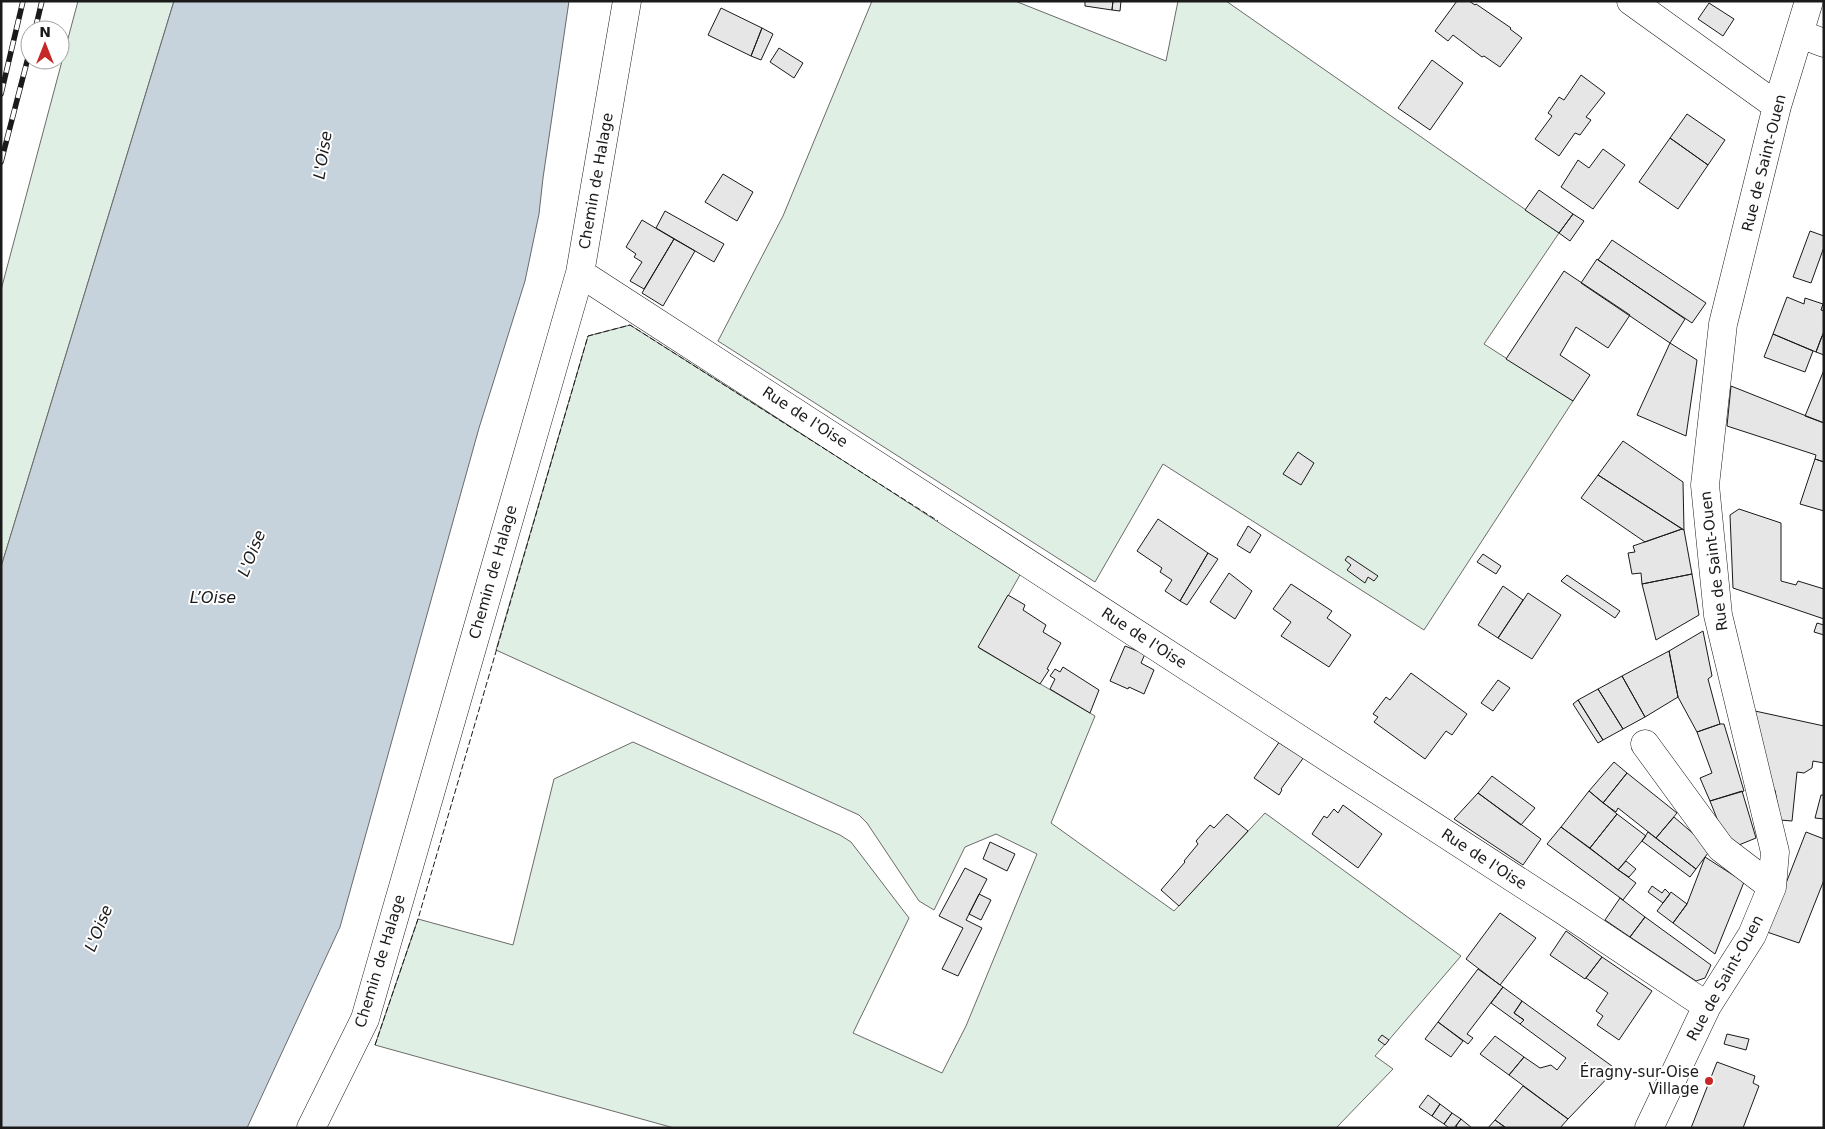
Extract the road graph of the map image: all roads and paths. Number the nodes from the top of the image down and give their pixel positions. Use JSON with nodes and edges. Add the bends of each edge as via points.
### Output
{"nodes":[{"id":1,"x":627,"y":1,"type":"edge"},
{"id":2,"x":1631,"y":1,"type":"edge"},
{"id":3,"x":1810,"y":1,"type":"edge"},
{"id":4,"x":1812,"y":38,"type":"edge"},
{"id":5,"x":1777,"y":106,"type":"junction"},
{"id":6,"x":580,"y":273,"type":"junction"},
{"id":7,"x":1645,"y":744,"type":"dead end"},
{"id":8,"x":1772,"y":887,"type":"junction"},
{"id":9,"x":1707,"y":1006,"type":"junction"},
{"id":10,"x":311,"y":1128,"type":"edge"},
{"id":11,"x":1649,"y":1128,"type":"edge"}],
"edges":[{"from":1,"to":6,"type":"street","name":"Chemin de Halage"},
{"from":2,"to":5,"type":"street"},
{"from":3,"to":4,"type":"street","name":"Rue de Saint-Ouen"},
{"from":4,"to":5,"type":"street","name":"Rue de Saint-Ouen"},
{"from":5,"to":8,"type":"street","name":"Rue de Saint-Ouen","via":[[1723,324],[1705,485],[1718,615],[1775,852]]},
{"from":6,"to":9,"type":"street","name":"Rue de l'Oise"},
{"from":6,"to":10,"type":"street","name":"Chemin de Halage","via":[[365,1018]]},
{"from":7,"to":8,"type":"street","via":[[1721,848]]},
{"from":8,"to":9,"type":"street","name":"Rue de Saint-Ouen","via":[[1752,935]]},
{"from":9,"to":11,"type":"street","name":"Rue de Saint-Ouen"}]}
